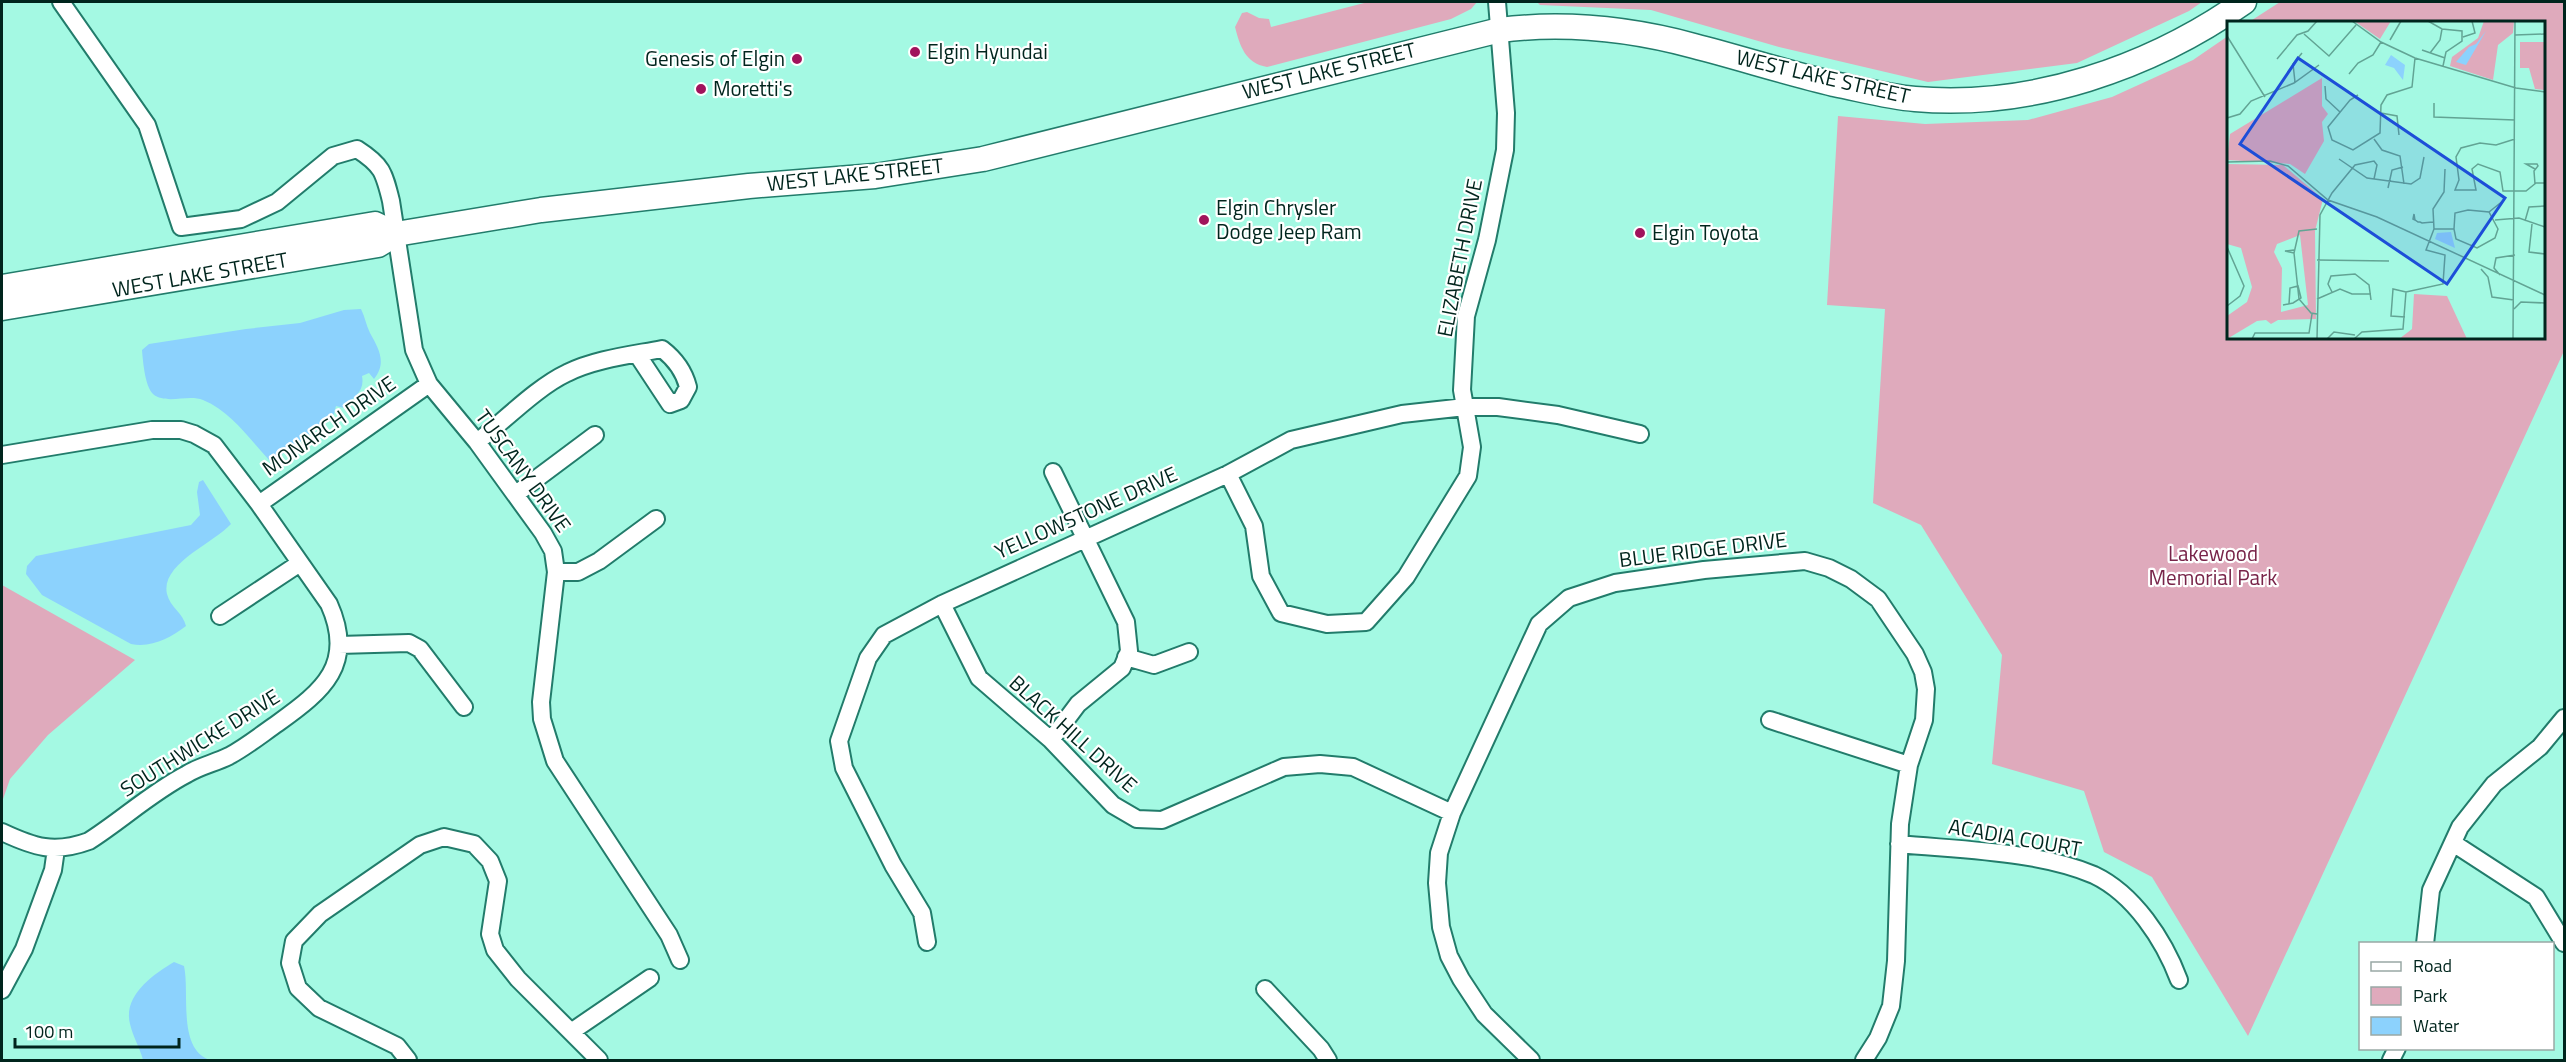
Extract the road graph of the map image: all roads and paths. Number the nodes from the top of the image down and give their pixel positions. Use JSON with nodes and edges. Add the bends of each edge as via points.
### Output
{"nodes":[{"id":1,"x":61,"y":2,"type":"edge"},
{"id":2,"x":1497,"y":2,"type":"edge"},
{"id":3,"x":2244,"y":2,"type":"edge"},
{"id":4,"x":1500,"y":30,"type":"junction"},
{"id":5,"x":396,"y":234,"type":"junction"},
{"id":6,"x":2,"y":287,"type":"edge"},
{"id":7,"x":2,"y":308,"type":"edge"},
{"id":8,"x":637,"y":354,"type":"dead end"},
{"id":9,"x":429,"y":384,"type":"junction"},
{"id":10,"x":1465,"y":407,"type":"junction"},
{"id":11,"x":1640,"y":434,"type":"dead end"},
{"id":12,"x":595,"y":435,"type":"dead end"},
{"id":13,"x":477,"y":441,"type":"junction"},
{"id":14,"x":2,"y":455,"type":"edge"},
{"id":15,"x":1053,"y":472,"type":"dead end"},
{"id":16,"x":1228,"y":474,"type":"junction"},
{"id":17,"x":516,"y":494,"type":"junction"},
{"id":18,"x":259,"y":504,"type":"junction"},
{"id":19,"x":656,"y":519,"type":"dead end"},
{"id":20,"x":1085,"y":538,"type":"junction"},
{"id":21,"x":300,"y":563,"type":"junction"},
{"id":22,"x":556,"y":572,"type":"junction"},
{"id":23,"x":942,"y":604,"type":"junction"},
{"id":24,"x":220,"y":616,"type":"dead end"},
{"id":25,"x":339,"y":645,"type":"junction"},
{"id":26,"x":1189,"y":652,"type":"dead end"},
{"id":27,"x":1126,"y":657,"type":"junction"},
{"id":28,"x":464,"y":707,"type":"dead end"},
{"id":29,"x":2565,"y":718,"type":"edge"},
{"id":30,"x":1770,"y":720,"type":"dead end"},
{"id":31,"x":1051,"y":740,"type":"junction"},
{"id":32,"x":1909,"y":765,"type":"junction"},
{"id":33,"x":1452,"y":813,"type":"junction"},
{"id":34,"x":2,"y":832,"type":"edge"},
{"id":35,"x":2453,"y":843,"type":"junction"},
{"id":36,"x":1899,"y":844,"type":"junction"},
{"id":37,"x":56,"y":849,"type":"junction"},
{"id":38,"x":927,"y":942,"type":"dead end"},
{"id":39,"x":2425,"y":942,"type":"edge"},
{"id":40,"x":2565,"y":943,"type":"edge"},
{"id":41,"x":680,"y":960,"type":"dead end"},
{"id":42,"x":650,"y":978,"type":"dead end"},
{"id":43,"x":2179,"y":980,"type":"dead end"},
{"id":44,"x":1265,"y":989,"type":"dead end"},
{"id":45,"x":2,"y":990,"type":"edge"},
{"id":46,"x":571,"y":1032,"type":"junction"},
{"id":47,"x":408,"y":1060,"type":"edge"},
{"id":48,"x":600,"y":1060,"type":"edge"},
{"id":49,"x":1328,"y":1060,"type":"edge"},
{"id":50,"x":1531,"y":1060,"type":"edge"},
{"id":51,"x":1864,"y":1060,"type":"edge"}],
"edges":[{"from":1,"to":5,"type":"street","name":"TUSCANY DRIVE","via":[[147,124],[181,227],[241,219],[277,202],[333,156],[357,149],[376,162],[386,181]]},
{"from":2,"to":4,"type":"street","name":"ELIZABETH DRIVE"},
{"from":3,"to":4,"type":"highway","name":"WEST LAKE STREET","via":[[2190,37],[2092,79],[2012,96],[1956,100],[1914,99],[1833,83],[1691,45],[1608,30]]},
{"from":4,"to":5,"type":"highway","name":"WEST LAKE STREET","via":[[982,159],[875,176],[541,210]]},
{"from":4,"to":10,"type":"street","name":"ELIZABETH DRIVE","via":[[1505,150],[1487,240],[1466,316],[1462,390]]},
{"from":5,"to":6,"type":"highway","name":"WEST LAKE STREET","via":[[375,224]]},
{"from":5,"to":7,"type":"highway","name":"WEST LAKE STREET","via":[[378,245]]},
{"from":5,"to":9,"type":"street","name":"TUSCANY DRIVE","via":[[414,350]]},
{"from":8,"to":13,"type":"street","via":[[566,373]]},
{"from":9,"to":13,"type":"street","name":"TUSCANY DRIVE"},
{"from":9,"to":18,"type":"street","name":"MONARCH DRIVE"},
{"from":10,"to":11,"type":"street","name":"YELLOWSTONE DRIVE","via":[[1498,407],[1558,416]]},
{"from":10,"to":16,"type":"street","name":"YELLOWSTONE DRIVE","via":[[1402,414],[1291,440]]},
{"from":10,"to":16,"type":"street","name":"ELIZABETH DRIVE","via":[[1472,447],[1468,476],[1406,577],[1366,622],[1327,624],[1281,613],[1261,576],[1254,526]]},
{"from":12,"to":17,"type":"street"},
{"from":13,"to":17,"type":"street","name":"TUSCANY DRIVE"},
{"from":14,"to":18,"type":"street","name":"MONARCH DRIVE","via":[[152,430],[182,430],[214,446]]},
{"from":15,"to":20,"type":"street"},
{"from":16,"to":20,"type":"street","name":"YELLOWSTONE DRIVE"},
{"from":17,"to":22,"type":"street","name":"TUSCANY DRIVE","via":[[553,551]]},
{"from":18,"to":21,"type":"street","name":"SOUTHWICKE DRIVE"},
{"from":19,"to":22,"type":"street","via":[[599,561],[578,572]]},
{"from":20,"to":23,"type":"street","name":"YELLOWSTONE DRIVE"},
{"from":20,"to":27,"type":"street","via":[[1126,621]]},
{"from":21,"to":24,"type":"street"},
{"from":21,"to":25,"type":"street","name":"SOUTHWICKE DRIVE","via":[[329,604],[336,620]]},
{"from":22,"to":41,"type":"street","name":"TUSCANY DRIVE","via":[[541,702],[547,740],[555,761],[669,935]]},
{"from":23,"to":31,"type":"street","name":"BLACK HILL DRIVE","via":[[979,678]]},
{"from":23,"to":38,"type":"street","name":"YELLOWSTONE DRIVE","via":[[884,635],[868,657],[839,741],[844,768],[893,866],[922,913]]},
{"from":25,"to":28,"type":"street","via":[[409,643],[420,649]]},
{"from":25,"to":37,"type":"street","name":"SOUTHWICKE DRIVE","via":[[330,675],[310,700],[243,747],[184,775],[89,841]]},
{"from":26,"to":27,"type":"street","via":[[1154,665]]},
{"from":27,"to":31,"type":"street","via":[[1122,668],[1078,704]]},
{"from":29,"to":35,"type":"street","via":[[2540,747],[2494,784],[2460,827]]},
{"from":30,"to":32,"type":"street"},
{"from":31,"to":33,"type":"street","name":"BLACK HILL DRIVE","via":[[1113,806],[1137,819],[1162,820],[1284,767],[1320,764],[1353,767]]},
{"from":32,"to":33,"type":"street","name":"BLUE RIDGE DRIVE","via":[[1924,720],[1923,672],[1878,599],[1851,579],[1805,561],[1704,570],[1615,583],[1569,598],[1539,624]]},
{"from":32,"to":36,"type":"street","name":"BLUE RIDGE DRIVE"},
{"from":33,"to":50,"type":"street","name":"BLUE RIDGE DRIVE","via":[[1439,853],[1437,883],[1440,927],[1449,956],[1484,1014]]},
{"from":34,"to":37,"type":"street","name":"SOUTHWICKE DRIVE"},
{"from":35,"to":39,"type":"street","via":[[2432,890]]},
{"from":35,"to":40,"type":"street","via":[[2536,897]]},
{"from":36,"to":43,"type":"street","name":"ACADIA COURT","via":[[2062,864],[2095,876],[2127,899],[2168,952]]},
{"from":36,"to":51,"type":"street","name":"BLUE RIDGE DRIVE","via":[[1891,1006]]},
{"from":37,"to":45,"type":"street","via":[[53,870],[24,949]]},
{"from":42,"to":46,"type":"street"},
{"from":44,"to":49,"type":"street"},
{"from":46,"to":47,"type":"street","via":[[495,950],[490,934],[498,881],[490,861],[474,844],[444,837],[420,845],[320,914],[294,940],[290,963],[298,988],[319,1008],[397,1046]]},
{"from":46,"to":48,"type":"street"}]}
